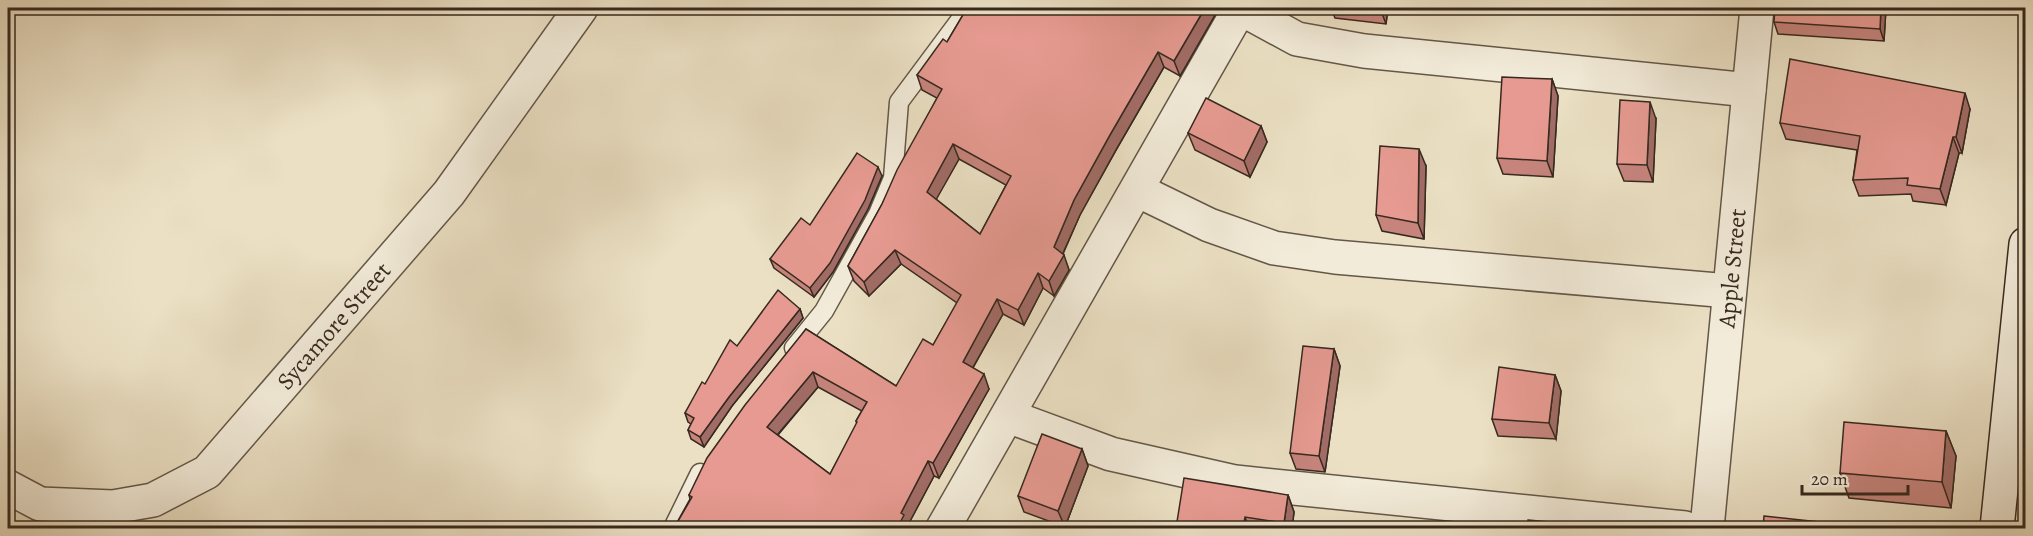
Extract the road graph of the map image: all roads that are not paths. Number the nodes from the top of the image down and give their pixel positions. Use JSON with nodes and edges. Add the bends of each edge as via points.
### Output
{"nodes":[{"id":1,"x":581,"y":8,"type":"edge"},
{"id":2,"x":969,"y":8,"type":"edge"},
{"id":3,"x":1757,"y":8,"type":"edge"},
{"id":4,"x":1749,"y":90,"type":"junction"},
{"id":5,"x":1137,"y":190,"type":"junction"},
{"id":6,"x":2025,"y":244,"type":"edge"},
{"id":7,"x":1729,"y":291,"type":"junction"},
{"id":8,"x":786,"y":357,"type":"edge"},
{"id":9,"x":1008,"y":416,"type":"junction"},
{"id":10,"x":709,"y":458,"type":"edge"},
{"id":11,"x":8,"y":487,"type":"edge"},
{"id":12,"x":673,"y":528,"type":"edge"},
{"id":13,"x":943,"y":528,"type":"edge"},
{"id":14,"x":1686,"y":528,"type":"edge"},
{"id":15,"x":1707,"y":528,"type":"edge"},
{"id":16,"x":1997,"y":528,"type":"edge"}],
"edges":[{"from":1,"to":11,"type":"street","name":"Sycamore Street","via":[[449,193],[207,472],[153,500],[112,507],[40,504]]},
{"from":2,"to":8,"type":"lane","via":[[899,102],[892,178],[878,214],[824,311]]},
{"from":3,"to":4,"type":"street","name":"Apple Street"},
{"from":4,"to":5,"type":"street","via":[[1364,51],[1297,39],[1240,8]]},
{"from":4,"to":7,"type":"street","name":"Apple Street"},
{"from":5,"to":7,"type":"street","via":[[1209,225],[1274,248],[1335,257]]},
{"from":5,"to":9,"type":"street"},
{"from":6,"to":16,"type":"street"},
{"from":7,"to":15,"type":"street","name":"Apple Street"},
{"from":9,"to":13,"type":"street"},
{"from":9,"to":14,"type":"street","via":[[1111,454],[1235,482]]},
{"from":10,"to":12,"type":"lane"}]}
